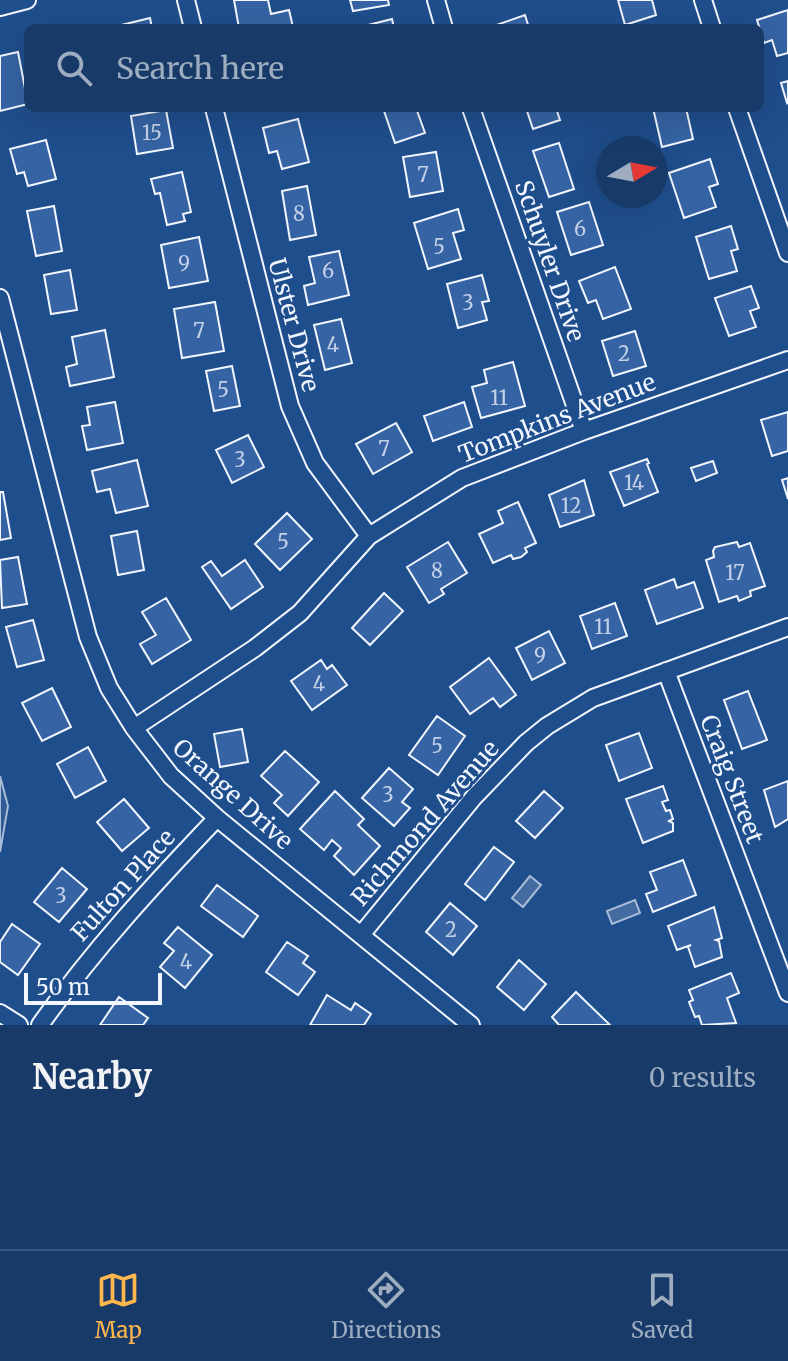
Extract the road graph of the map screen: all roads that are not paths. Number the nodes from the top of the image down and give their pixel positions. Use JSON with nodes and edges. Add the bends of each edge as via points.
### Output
{"nodes":[{"id":1,"x":27,"y":0,"type":"edge"},
{"id":2,"x":186,"y":0,"type":"edge"},
{"id":3,"x":436,"y":0,"type":"edge"},
{"id":4,"x":703,"y":0,"type":"edge"},
{"id":5,"x":0,"y":7,"type":"edge"},
{"id":6,"x":192,"y":24,"type":"edge"},
{"id":7,"x":443,"y":24,"type":"edge"},
{"id":8,"x":711,"y":24,"type":"edge"},
{"id":9,"x":215,"y":112,"type":"edge"},
{"id":10,"x":472,"y":112,"type":"edge"},
{"id":11,"x":738,"y":112,"type":"edge"},
{"id":12,"x":788,"y":253,"type":"edge"},
{"id":13,"x":0,"y":299,"type":"edge"},
{"id":14,"x":788,"y":360,"type":"edge"},
{"id":15,"x":584,"y":431,"type":"junction"},
{"id":16,"x":369,"y":536,"type":"junction"},
{"id":17,"x":788,"y":627,"type":"edge"},
{"id":18,"x":666,"y":671,"type":"junction"},
{"id":19,"x":134,"y":728,"type":"junction"},
{"id":20,"x":217,"y":818,"type":"junction"},
{"id":21,"x":361,"y":935,"type":"junction"},
{"id":22,"x":788,"y":993,"type":"edge"},
{"id":23,"x":0,"y":1013,"type":"edge"},
{"id":24,"x":19,"y":1025,"type":"edge"},
{"id":25,"x":40,"y":1025,"type":"edge"},
{"id":26,"x":471,"y":1025,"type":"edge"}],
"edges":[{"from":1,"to":5,"type":"street"},
{"from":2,"to":6,"type":"street"},
{"from":3,"to":7,"type":"street"},
{"from":4,"to":8,"type":"street"},
{"from":9,"to":16,"type":"street","name":"Ulster Drive","via":[[290,406],[315,463]]},
{"from":10,"to":15,"type":"street","name":"Schuyler Drive"},
{"from":11,"to":12,"type":"street"},
{"from":13,"to":19,"type":"street","name":"Orange Drive","via":[[88,637],[109,688]]},
{"from":14,"to":15,"type":"street","name":"Tompkins Avenue"},
{"from":15,"to":16,"type":"street","name":"Tompkins Avenue","via":[[462,478]]},
{"from":16,"to":19,"type":"street","name":"Tompkins Avenue","via":[[300,613]]},
{"from":17,"to":18,"type":"street","name":"Richmond Avenue"},
{"from":18,"to":21,"type":"street","name":"Richmond Avenue","via":[[593,698],[526,743],[474,797]]},
{"from":18,"to":22,"type":"street","name":"Craig Street"},
{"from":19,"to":20,"type":"street","name":"Orange Drive","via":[[171,776]]},
{"from":20,"to":21,"type":"street","name":"Orange Drive"},
{"from":20,"to":25,"type":"street","name":"Fulton Place","via":[[113,929]]},
{"from":21,"to":26,"type":"street","name":"Orange Drive"},
{"from":23,"to":24,"type":"street"}]}
